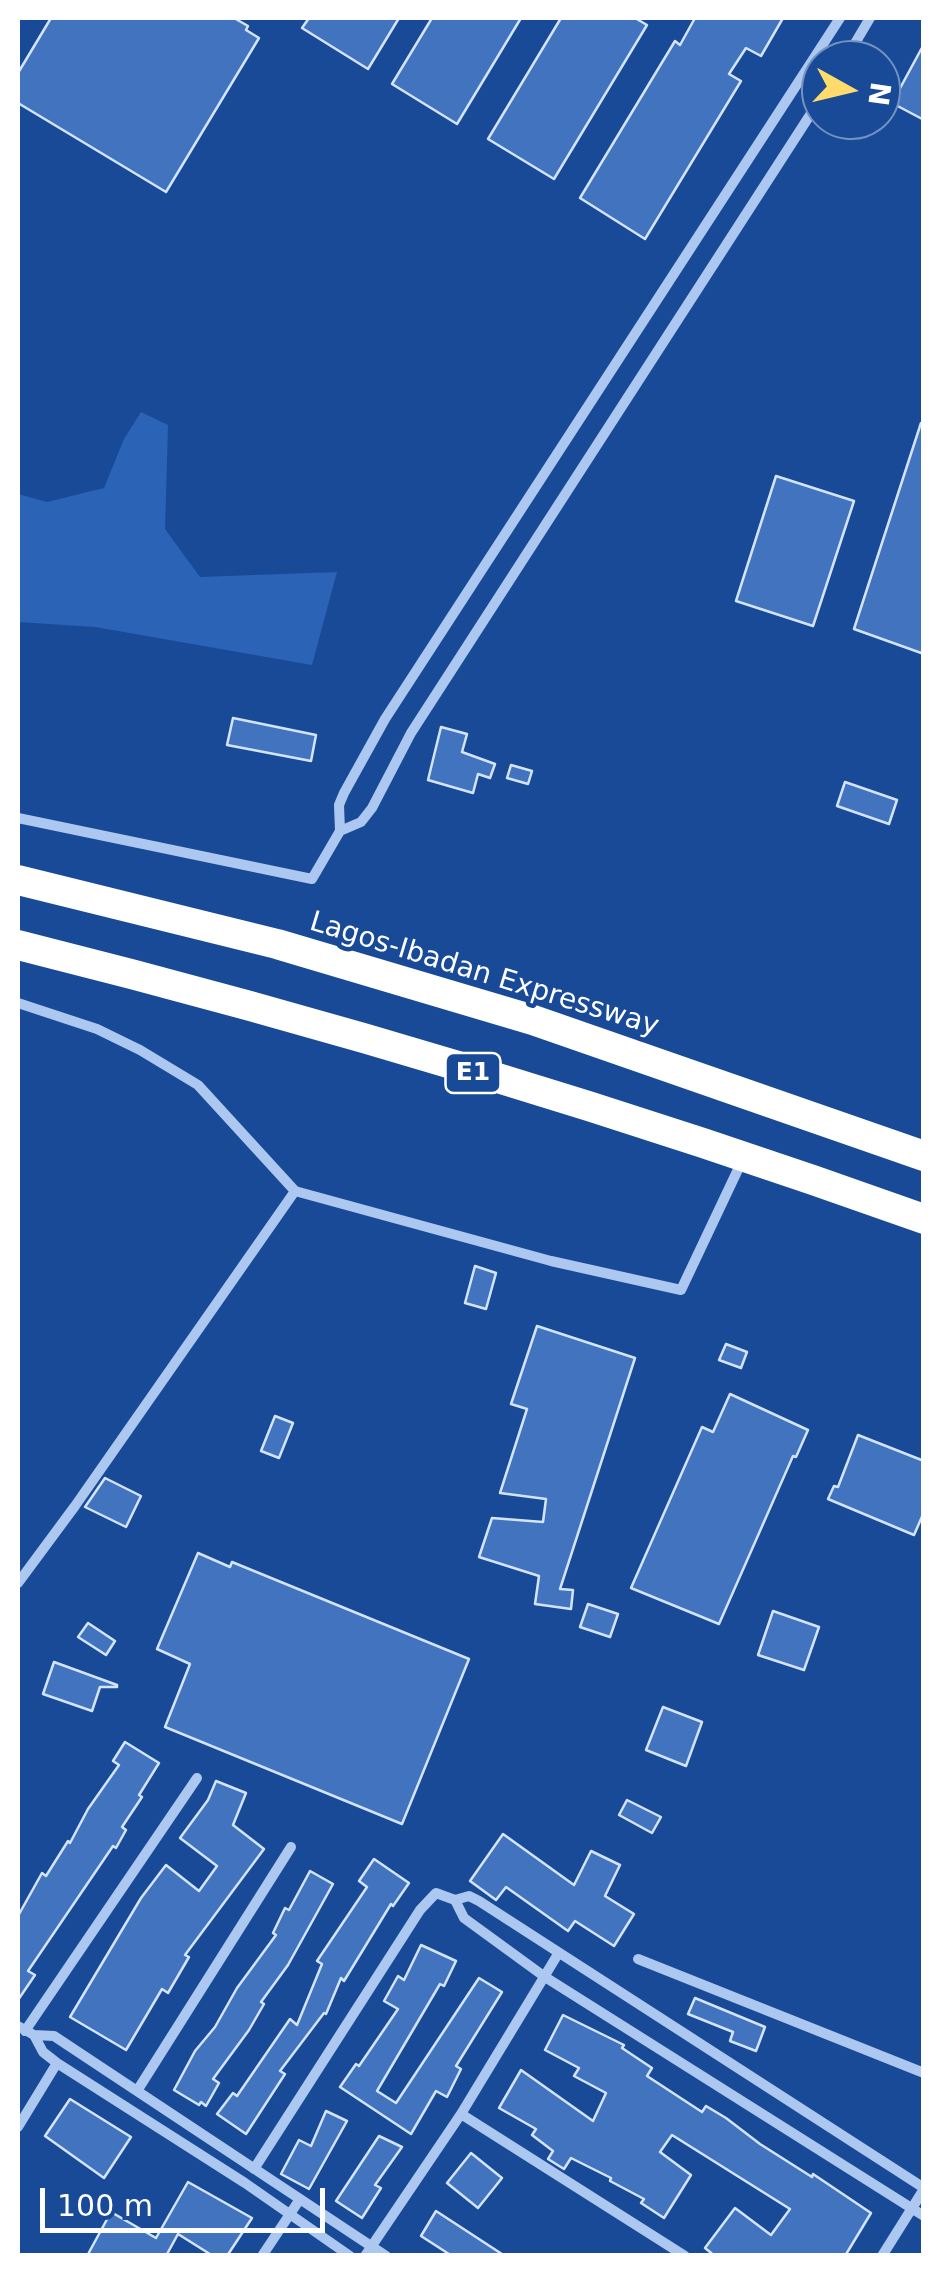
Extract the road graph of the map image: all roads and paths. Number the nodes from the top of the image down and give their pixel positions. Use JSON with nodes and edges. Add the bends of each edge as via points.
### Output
{"nodes":[{"id":1,"x":840,"y":18,"type":"edge"},
{"id":2,"x":870,"y":18,"type":"edge"},
{"id":3,"x":857,"y":40,"type":"edge"},
{"id":4,"x":801,"y":129,"type":"edge"},
{"id":5,"x":18,"y":818,"type":"edge"},
{"id":6,"x":340,"y":831,"type":"junction"},
{"id":7,"x":18,"y":880,"type":"edge"},
{"id":8,"x":18,"y":945,"type":"edge"},
{"id":9,"x":18,"y":1002,"type":"edge"},
{"id":10,"x":745,"y":1155,"type":"junction"},
{"id":11,"x":924,"y":1156,"type":"edge"},
{"id":12,"x":295,"y":1192,"type":"junction"},
{"id":13,"x":924,"y":1219,"type":"edge"},
{"id":14,"x":18,"y":1583,"type":"edge"},
{"id":15,"x":196,"y":1778,"type":"dead end"},
{"id":16,"x":291,"y":1847,"type":"dead end"},
{"id":17,"x":455,"y":1900,"type":"junction"},
{"id":18,"x":558,"y":1954,"type":"junction"},
{"id":19,"x":638,"y":1959,"type":"dead end"},
{"id":20,"x":545,"y":1977,"type":"junction"},
{"id":21,"x":26,"y":2031,"type":"edge"},
{"id":22,"x":57,"y":2063,"type":"junction"},
{"id":23,"x":924,"y":2073,"type":"edge"},
{"id":24,"x":137,"y":2091,"type":"junction"},
{"id":25,"x":461,"y":2114,"type":"junction"},
{"id":26,"x":18,"y":2126,"type":"edge"},
{"id":27,"x":254,"y":2169,"type":"junction"},
{"id":28,"x":924,"y":2188,"type":"edge"},
{"id":29,"x":300,"y":2199,"type":"junction"},
{"id":30,"x":911,"y":2210,"type":"junction"},
{"id":31,"x":290,"y":2214,"type":"junction"},
{"id":32,"x":924,"y":2216,"type":"edge"},
{"id":33,"x":368,"y":2251,"type":"edge"},
{"id":34,"x":262,"y":2256,"type":"edge"},
{"id":35,"x":350,"y":2256,"type":"edge"},
{"id":36,"x":386,"y":2256,"type":"edge"},
{"id":37,"x":685,"y":2256,"type":"edge"},
{"id":38,"x":882,"y":2256,"type":"edge"}],
"edges":[{"from":1,"to":6,"type":"street","via":[[386,719],[344,792]]},
{"from":2,"to":3,"type":"street"},
{"from":4,"to":6,"type":"street","via":[[411,733],[372,808],[362,822]]},
{"from":5,"to":6,"type":"street","via":[[312,879]]},
{"from":7,"to":11,"type":"highway","name":"Lagos-Ibadan Expressway","number":"E1","via":[[277,944],[533,1020]]},
{"from":8,"to":10,"type":"highway","number":"E1","via":[[216,994]]},
{"from":9,"to":12,"type":"street","via":[[97,1029],[198,1084]]},
{"from":10,"to":12,"type":"street","via":[[681,1290]]},
{"from":10,"to":13,"type":"highway","number":"E1"},
{"from":12,"to":14,"type":"street"},
{"from":15,"to":21,"type":"street"},
{"from":16,"to":24,"type":"street"},
{"from":17,"to":18,"type":"street","via":[[479,1901]]},
{"from":17,"to":20,"type":"street","via":[[464,1918]]},
{"from":17,"to":27,"type":"street","via":[[436,1893],[420,1910]]},
{"from":18,"to":20,"type":"street"},
{"from":18,"to":28,"type":"street"},
{"from":19,"to":23,"type":"street"},
{"from":20,"to":25,"type":"street"},
{"from":20,"to":30,"type":"street"},
{"from":21,"to":22,"type":"street"},
{"from":21,"to":24,"type":"street","via":[[54,2036]]},
{"from":22,"to":26,"type":"street"},
{"from":22,"to":31,"type":"street"},
{"from":24,"to":27,"type":"street"},
{"from":25,"to":33,"type":"street"},
{"from":25,"to":37,"type":"street"},
{"from":27,"to":29,"type":"street"},
{"from":28,"to":30,"type":"street"},
{"from":29,"to":31,"type":"street"},
{"from":29,"to":33,"type":"street"},
{"from":30,"to":32,"type":"street"},
{"from":30,"to":38,"type":"street"},
{"from":31,"to":34,"type":"street"},
{"from":31,"to":35,"type":"street"},
{"from":33,"to":36,"type":"street"}]}
